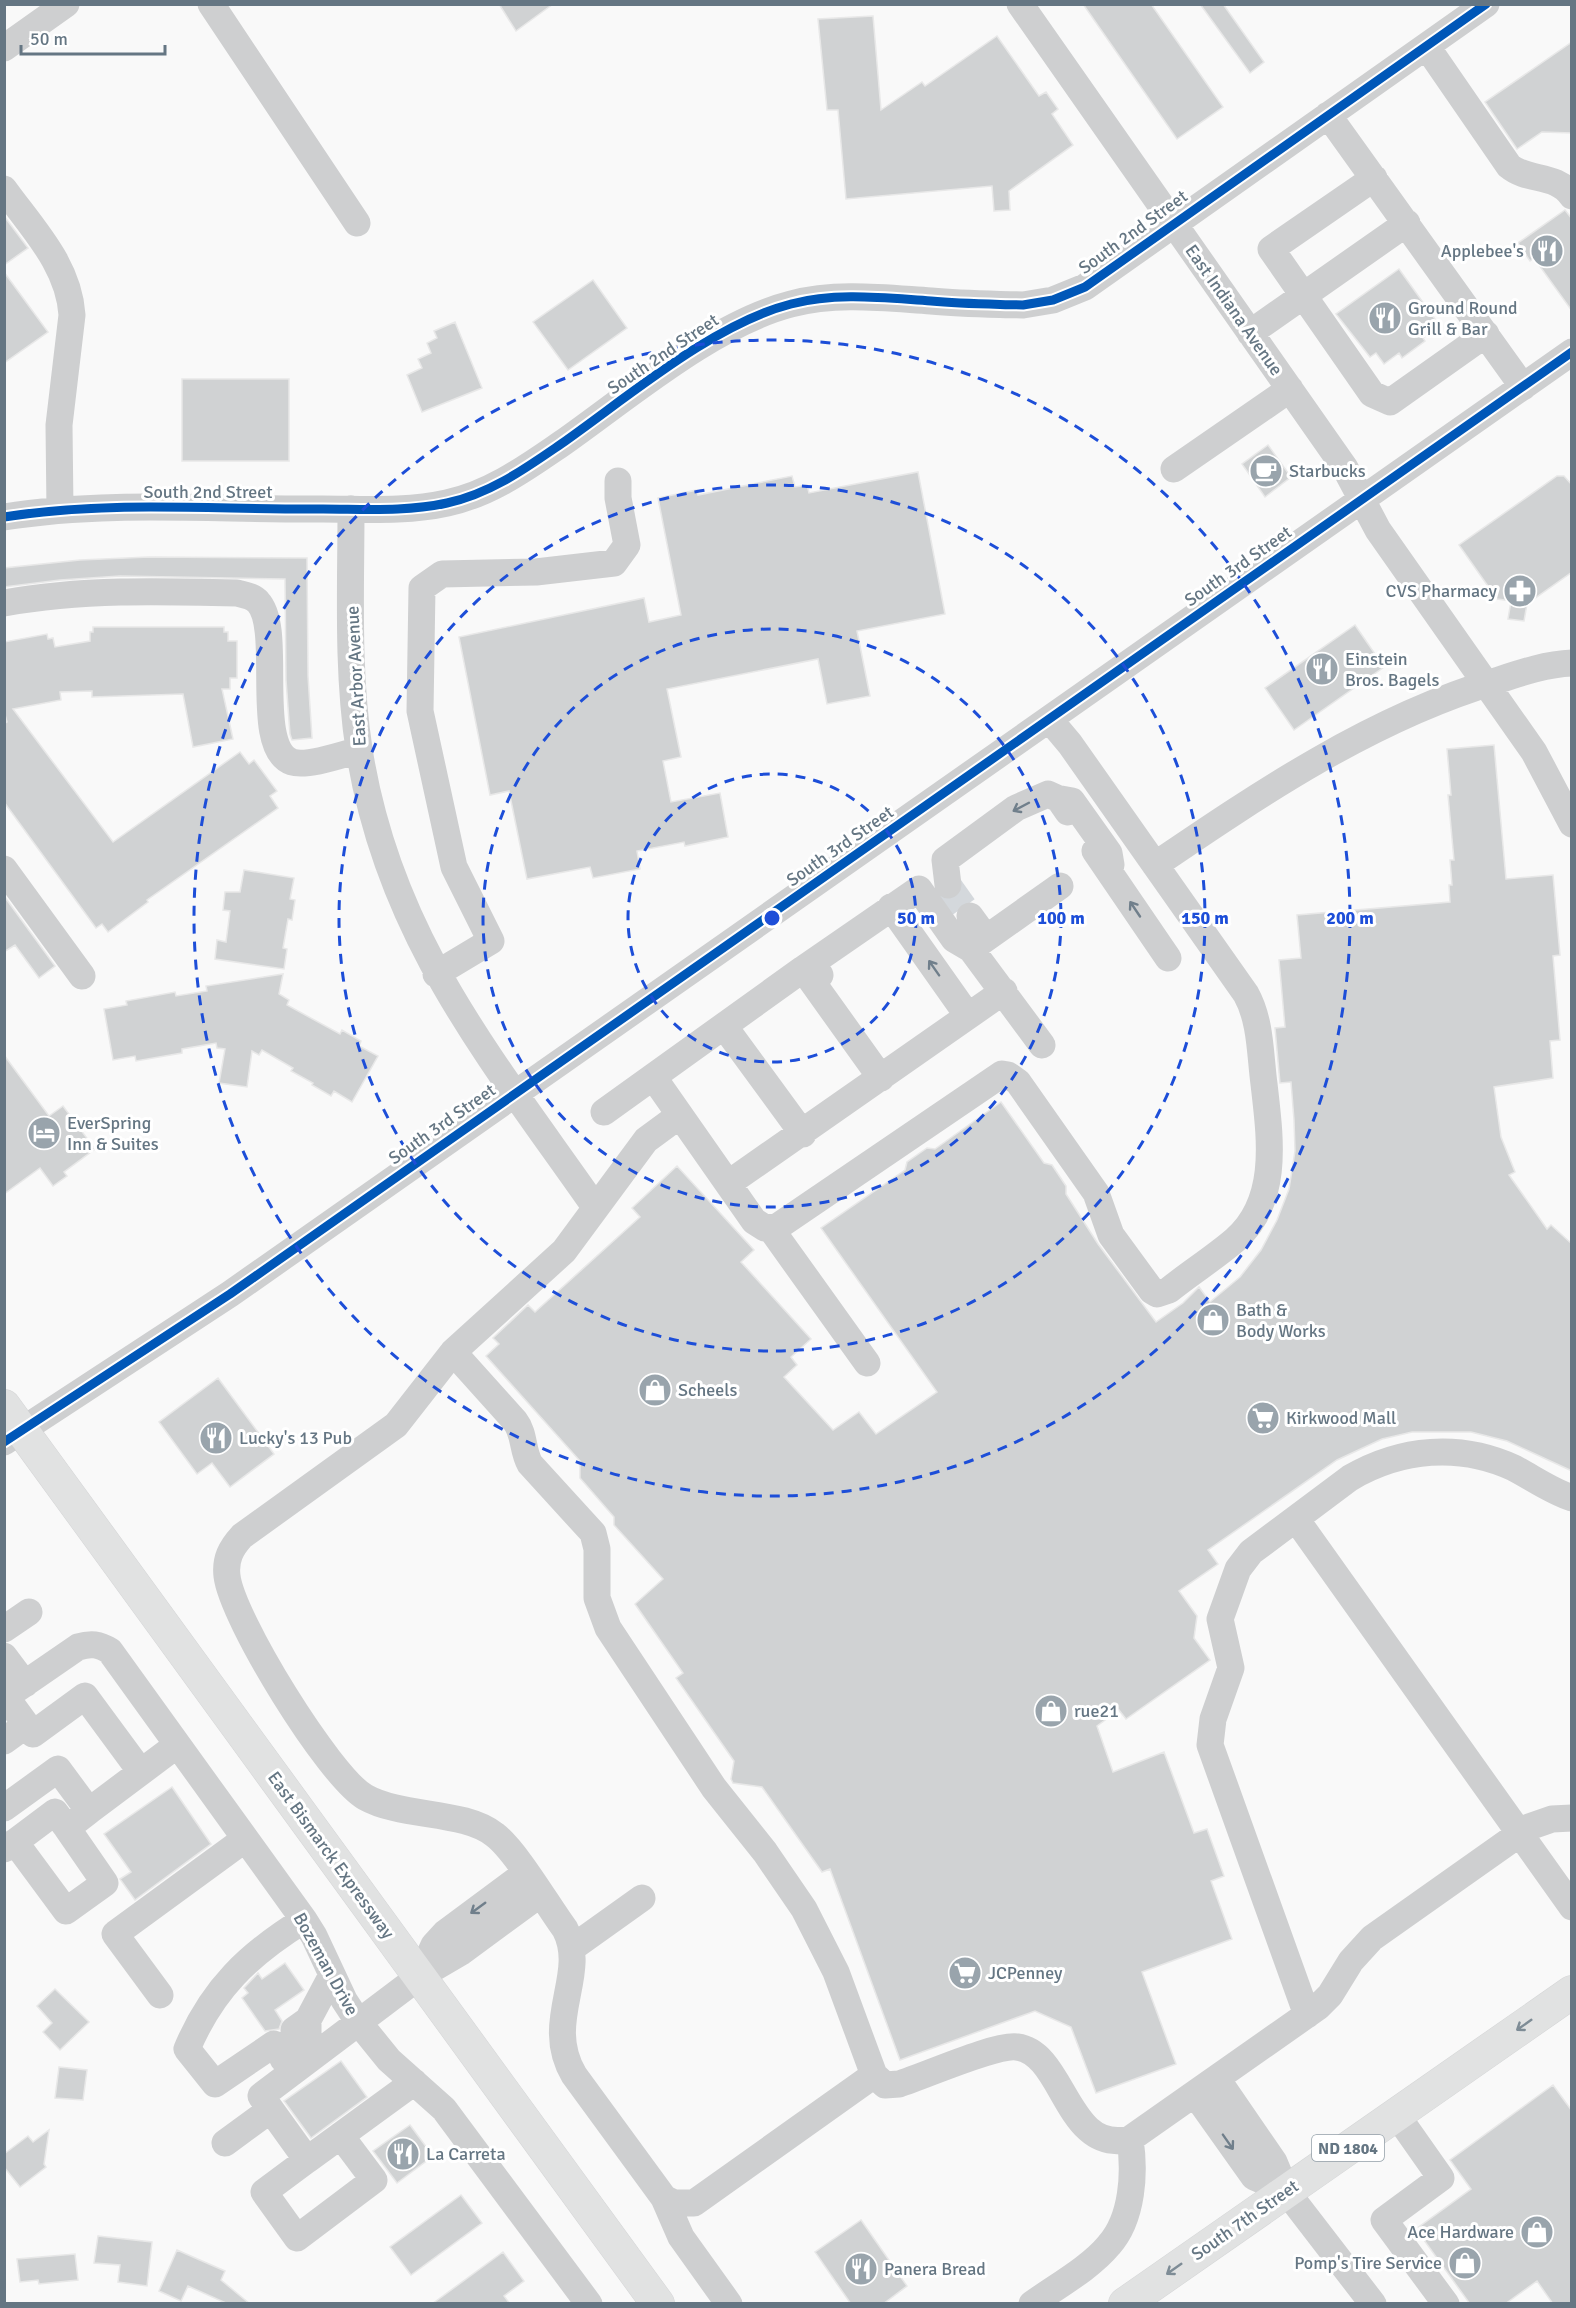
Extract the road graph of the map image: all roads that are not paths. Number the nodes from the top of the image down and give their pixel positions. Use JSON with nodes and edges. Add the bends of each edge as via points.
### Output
{"nodes":[{"id":1,"x":66,"y":4,"type":"edge"},
{"id":2,"x":211,"y":4,"type":"edge"},
{"id":3,"x":1020,"y":4,"type":"edge"},
{"id":4,"x":1486,"y":4,"type":"edge"},
{"id":5,"x":1427,"y":47,"type":"junction"},
{"id":6,"x":4,"y":48,"type":"edge"},
{"id":7,"x":1328,"y":115,"type":"junction"},
{"id":8,"x":1374,"y":178,"type":"junction"},
{"id":9,"x":4,"y":189,"type":"edge"},
{"id":10,"x":1572,"y":196,"type":"edge"},
{"id":11,"x":357,"y":223,"type":"dead end"},
{"id":12,"x":1172,"y":223,"type":"junction"},
{"id":13,"x":1407,"y":223,"type":"junction"},
{"id":14,"x":1303,"y":296,"type":"junction"},
{"id":15,"x":1250,"y":333,"type":"junction"},
{"id":16,"x":1486,"y":333,"type":"junction"},
{"id":17,"x":1572,"y":352,"type":"edge"},
{"id":18,"x":1523,"y":387,"type":"junction"},
{"id":19,"x":1290,"y":389,"type":"junction"},
{"id":20,"x":1174,"y":469,"type":"dead end"},
{"id":21,"x":618,"y":481,"type":"dead end"},
{"id":22,"x":1362,"y":500,"type":"junction"},
{"id":23,"x":351,"y":509,"type":"junction"},
{"id":24,"x":60,"y":510,"type":"junction"},
{"id":25,"x":4,"y":517,"type":"edge"},
{"id":26,"x":4,"y":603,"type":"edge"},
{"id":27,"x":1572,"y":663,"type":"edge"},
{"id":28,"x":1487,"y":683,"type":"junction"},
{"id":29,"x":1049,"y":719,"type":"junction"},
{"id":30,"x":359,"y":750,"type":"junction"},
{"id":31,"x":1572,"y":824,"type":"edge"},
{"id":32,"x":1095,"y":851,"type":"dead end"},
{"id":33,"x":1155,"y":865,"type":"junction"},
{"id":34,"x":4,"y":869,"type":"edge"},
{"id":35,"x":1113,"y":878,"type":"junction"},
{"id":36,"x":948,"y":885,"type":"tunnel mouth"},
{"id":37,"x":1060,"y":886,"type":"dead end"},
{"id":38,"x":891,"y":908,"type":"junction"},
{"id":39,"x":970,"y":916,"type":"tunnel mouth"},
{"id":40,"x":979,"y":943,"type":"junction"},
{"id":41,"x":1168,"y":958,"type":"dead end"},
{"id":42,"x":803,"y":969,"type":"junction"},
{"id":43,"x":436,"y":974,"type":"junction"},
{"id":44,"x":82,"y":976,"type":"dead end"},
{"id":45,"x":1004,"y":991,"type":"junction"},
{"id":46,"x":968,"y":1016,"type":"junction"},
{"id":47,"x":724,"y":1026,"type":"junction"},
{"id":48,"x":1042,"y":1045,"type":"dead end"},
{"id":49,"x":876,"y":1071,"type":"junction"},
{"id":50,"x":654,"y":1078,"type":"junction"},
{"id":51,"x":515,"y":1093,"type":"junction"},
{"id":52,"x":604,"y":1112,"type":"dead end"},
{"id":53,"x":680,"y":1115,"type":"junction"},
{"id":54,"x":802,"y":1134,"type":"junction"},
{"id":55,"x":729,"y":1183,"type":"junction"},
{"id":56,"x":595,"y":1207,"type":"junction"},
{"id":57,"x":771,"y":1229,"type":"junction"},
{"id":58,"x":453,"y":1352,"type":"junction"},
{"id":59,"x":867,"y":1363,"type":"dead end"},
{"id":60,"x":10,"y":1426,"type":"edge"},
{"id":61,"x":1572,"y":1498,"type":"edge"},
{"id":62,"x":1296,"y":1519,"type":"junction"},
{"id":63,"x":29,"y":1612,"type":"dead end"},
{"id":64,"x":4,"y":1629,"type":"edge"},
{"id":65,"x":4,"y":1656,"type":"edge"},
{"id":66,"x":12,"y":1693,"type":"edge"},
{"id":67,"x":29,"y":1729,"type":"junction"},
{"id":68,"x":4,"y":1741,"type":"edge"},
{"id":69,"x":177,"y":1745,"type":"junction"},
{"id":70,"x":58,"y":1768,"type":"junction"},
{"id":71,"x":141,"y":1772,"type":"junction"},
{"id":72,"x":4,"y":1808,"type":"edge"},
{"id":73,"x":89,"y":1811,"type":"junction"},
{"id":74,"x":1572,"y":1818,"type":"edge"},
{"id":75,"x":67,"y":1828,"type":"junction"},
{"id":76,"x":1519,"y":1833,"type":"junction"},
{"id":77,"x":245,"y":1839,"type":"junction"},
{"id":78,"x":10,"y":1846,"type":"edge"},
{"id":79,"x":533,"y":1884,"type":"junction"},
{"id":80,"x":642,"y":1898,"type":"dead end"},
{"id":81,"x":1572,"y":1907,"type":"edge"},
{"id":82,"x":304,"y":1920,"type":"junction"},
{"id":83,"x":572,"y":1948,"type":"junction"},
{"id":84,"x":332,"y":1976,"type":"junction"},
{"id":85,"x":420,"y":1976,"type":"junction"},
{"id":86,"x":1572,"y":1992,"type":"edge"},
{"id":87,"x":160,"y":1995,"type":"dead end"},
{"id":88,"x":1307,"y":2015,"type":"junction"},
{"id":89,"x":359,"y":2023,"type":"junction"},
{"id":90,"x":874,"y":2075,"type":"junction"},
{"id":91,"x":414,"y":2082,"type":"junction"},
{"id":92,"x":1206,"y":2086,"type":"junction"},
{"id":93,"x":270,"y":2110,"type":"junction"},
{"id":94,"x":1396,"y":2114,"type":"junction"},
{"id":95,"x":341,"y":2136,"type":"junction"},
{"id":96,"x":1130,"y":2139,"type":"junction"},
{"id":97,"x":225,"y":2143,"type":"dead end"},
{"id":98,"x":307,"y":2160,"type":"junction"},
{"id":99,"x":1287,"y":2191,"type":"junction"},
{"id":100,"x":664,"y":2199,"type":"junction"},
{"id":101,"x":1435,"y":2300,"type":"edge"},
{"id":102,"x":589,"y":2304,"type":"edge"},
{"id":103,"x":658,"y":2304,"type":"edge"},
{"id":104,"x":729,"y":2304,"type":"edge"},
{"id":105,"x":1032,"y":2304,"type":"edge"},
{"id":106,"x":1125,"y":2304,"type":"edge"},
{"id":107,"x":1373,"y":2304,"type":"edge"}],
"edges":[{"from":1,"to":6,"type":"street"},
{"from":2,"to":11,"type":"street"},
{"from":3,"to":12,"type":"street","name":"East Indiana Avenue"},
{"from":4,"to":5,"type":"street","name":"South 2nd Street"},
{"from":5,"to":7,"type":"street","name":"South 2nd Street"},
{"from":5,"to":10,"type":"street","via":[[1509,166],[1518,174],[1557,182]]},
{"from":7,"to":8,"type":"street"},
{"from":7,"to":12,"type":"street","name":"South 2nd Street"},
{"from":8,"to":13,"type":"street"},
{"from":8,"to":14,"type":"street","via":[[1271,249]]},
{"from":9,"to":24,"type":"street","via":[[62,270],[71,298],[60,425]]},
{"from":12,"to":15,"type":"street","name":"East Indiana Avenue"},
{"from":12,"to":23,"type":"street","name":"South 2nd Street","via":[[1085,287],[1053,300],[1023,305],[839,297],[773,309],[709,341],[531,465],[490,488],[430,506]]},
{"from":13,"to":14,"type":"street"},
{"from":13,"to":16,"type":"street"},
{"from":14,"to":15,"type":"street"},
{"from":14,"to":16,"type":"street","via":[[1372,394],[1390,402]]},
{"from":15,"to":19,"type":"street","name":"East Indiana Avenue"},
{"from":16,"to":18,"type":"street"},
{"from":17,"to":18,"type":"street","name":"South 3rd Street"},
{"from":18,"to":22,"type":"street","name":"South 3rd Street"},
{"from":19,"to":20,"type":"street"},
{"from":19,"to":22,"type":"street","name":"East Indiana Avenue","via":[[1346,468]]},
{"from":21,"to":43,"type":"street","via":[[627,545],[614,563],[521,573],[442,574],[422,588],[420,711],[454,867],[491,941]]},
{"from":22,"to":28,"type":"street","name":"East Indiana Avenue","via":[[1378,530]]},
{"from":22,"to":29,"type":"street","name":"South 3rd Street"},
{"from":23,"to":24,"type":"street","name":"South 2nd Street"},
{"from":23,"to":30,"type":"street","name":"East Arbor Avenue","via":[[351,648]]},
{"from":24,"to":25,"type":"street","name":"South 2nd Street"},
{"from":26,"to":30,"type":"street","via":[[158,591],[249,596],[258,601],[267,621],[272,730],[282,755],[292,762],[304,763]]},
{"from":27,"to":28,"type":"street"},
{"from":28,"to":31,"type":"street","name":"East Indiana Avenue","via":[[1534,752]]},
{"from":28,"to":33,"type":"street","via":[[1412,712],[1357,740]]},
{"from":29,"to":33,"type":"street"},
{"from":29,"to":51,"type":"street","name":"South 3rd Street"},
{"from":30,"to":43,"type":"street","name":"East Arbor Avenue","via":[[385,856]]},
{"from":32,"to":35,"type":"street"},
{"from":33,"to":57,"type":"street","via":[[1246,994],[1256,1016],[1269,1125],[1269,1167],[1259,1207],[1236,1239],[1168,1290],[1157,1294],[1152,1291],[1111,1235],[1100,1200],[1090,1184],[1018,1082],[1002,1074]]},
{"from":34,"to":44,"type":"street"},
{"from":35,"to":36,"type":"street","one_way":true,"via":[[1109,853],[1072,801],[1063,806],[1048,794],[1016,808],[945,860]]},
{"from":41,"to":35,"type":"street","one_way":true},
{"from":37,"to":40,"type":"street"},
{"from":38,"to":40,"type":"street","via":[[919,889],[954,939]]},
{"from":38,"to":42,"type":"street"},
{"from":46,"to":38,"type":"street","one_way":true},
{"from":39,"to":40,"type":"street"},
{"from":40,"to":45,"type":"street"},
{"from":42,"to":47,"type":"street"},
{"from":42,"to":49,"type":"street"},
{"from":43,"to":51,"type":"street","name":"East Arbor Avenue"},
{"from":45,"to":46,"type":"street"},
{"from":45,"to":48,"type":"street"},
{"from":46,"to":49,"type":"street"},
{"from":47,"to":50,"type":"street"},
{"from":47,"to":54,"type":"street"},
{"from":49,"to":54,"type":"street"},
{"from":50,"to":52,"type":"street"},
{"from":50,"to":53,"type":"street"},
{"from":51,"to":56,"type":"street","name":"East Arbor Avenue"},
{"from":51,"to":60,"type":"street","name":"South 3rd Street","via":[[230,1294]]},
{"from":53,"to":55,"type":"street"},
{"from":53,"to":56,"type":"street","via":[[646,1140]]},
{"from":54,"to":55,"type":"street"},
{"from":55,"to":57,"type":"street","via":[[754,1221]]},
{"from":56,"to":58,"type":"street","via":[[564,1251]]},
{"from":57,"to":59,"type":"street"},
{"from":58,"to":79,"type":"street","via":[[396,1425],[242,1536],[229,1554],[227,1577],[260,1655],[347,1782],[377,1803],[487,1829],[503,1842]]},
{"from":58,"to":90,"type":"street","via":[[520,1427],[530,1464],[593,1533],[597,1549],[597,1598],[608,1628],[714,1788],[755,1838],[804,1909],[836,1972]]},
{"from":60,"to":85,"type":"main road","name":"East Bismarck Expressway"},
{"from":61,"to":62,"type":"street","via":[[1494,1460],[1439,1451],[1401,1456],[1367,1468]]},
{"from":62,"to":76,"type":"street"},
{"from":62,"to":88,"type":"street","via":[[1251,1552],[1233,1579],[1220,1619],[1231,1668],[1210,1732],[1214,1758]]},
{"from":63,"to":64,"type":"street"},
{"from":65,"to":66,"type":"street"},
{"from":66,"to":67,"type":"street"},
{"from":66,"to":69,"type":"street","name":"Bozeman Drive","via":[[78,1647],[100,1646],[110,1651]]},
{"from":67,"to":68,"type":"street"},
{"from":67,"to":70,"type":"street"},
{"from":67,"to":71,"type":"street","via":[[85,1696]]},
{"from":69,"to":71,"type":"street"},
{"from":69,"to":77,"type":"street","name":"Bozeman Drive"},
{"from":70,"to":72,"type":"street"},
{"from":70,"to":73,"type":"street"},
{"from":71,"to":73,"type":"street"},
{"from":73,"to":75,"type":"street"},
{"from":74,"to":76,"type":"street","via":[[1540,1823]]},
{"from":75,"to":78,"type":"street","via":[[55,1812]]},
{"from":75,"to":78,"type":"street","via":[[105,1883],[66,1911]]},
{"from":76,"to":81,"type":"street"},
{"from":76,"to":88,"type":"street","via":[[1372,1938],[1329,1995]]},
{"from":77,"to":82,"type":"street","name":"Bozeman Drive"},
{"from":77,"to":87,"type":"street","via":[[115,1934]]},
{"from":79,"to":83,"type":"street","via":[[565,1929]]},
{"from":79,"to":85,"type":"street","via":[[461,1952]]},
{"from":80,"to":83,"type":"street"},
{"from":82,"to":84,"type":"street","name":"Bozeman Drive"},
{"from":82,"to":84,"type":"street","via":[[241,1965],[200,2018],[187,2049],[215,2084],[282,2038]]},
{"from":83,"to":100,"type":"street","via":[[561,2034],[564,2055],[574,2075]]},
{"from":84,"to":89,"type":"street","name":"Bozeman Drive"},
{"from":85,"to":89,"type":"street"},
{"from":85,"to":103,"type":"main road","name":"East Bismarck Expressway"},
{"from":86,"to":94,"type":"main road","name":"South 7th Street","number":"ND 1804","one_way":true},
{"from":88,"to":92,"type":"street"},
{"from":89,"to":91,"type":"street","name":"Bozeman Drive","via":[[389,2060]]},
{"from":89,"to":93,"type":"street","via":[[261,2096]]},
{"from":90,"to":96,"type":"street","via":[[885,2085],[899,2084],[1001,2048],[1026,2049],[1040,2060],[1095,2135],[1111,2141]]},
{"from":90,"to":100,"type":"street","via":[[694,2203]]},
{"from":91,"to":95,"type":"street"},
{"from":91,"to":102,"type":"street","name":"Bozeman Drive","via":[[444,2109]]},
{"from":92,"to":96,"type":"street"},
{"from":92,"to":99,"type":"street","via":[[1274,2162]]},
{"from":93,"to":97,"type":"street"},
{"from":93,"to":98,"type":"street"},
{"from":94,"to":99,"type":"main road","name":"South 7th Street","number":"ND 1804"},
{"from":94,"to":101,"type":"street","via":[[1441,2178],[1384,2220]]},
{"from":95,"to":98,"type":"street"},
{"from":95,"to":98,"type":"street","via":[[374,2180],[297,2238],[264,2192]]},
{"from":96,"to":105,"type":"street","via":[[1131,2186],[1118,2232],[1101,2254]]},
{"from":99,"to":106,"type":"main road","name":"South 7th Street","number":"ND 1804","one_way":true},
{"from":99,"to":107,"type":"street"},
{"from":100,"to":104,"type":"street","via":[[681,2237]]}]}
